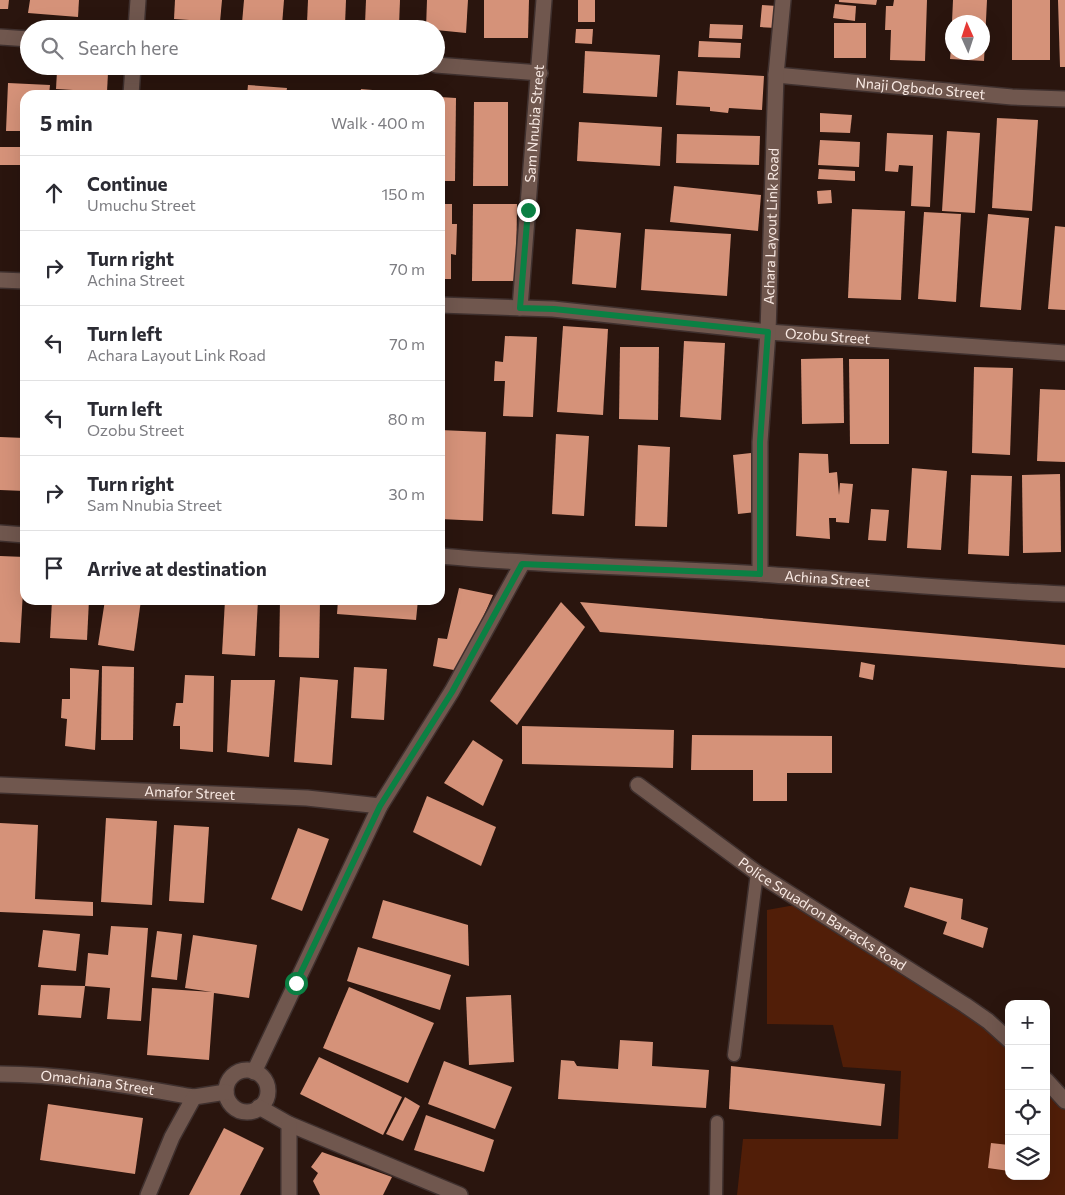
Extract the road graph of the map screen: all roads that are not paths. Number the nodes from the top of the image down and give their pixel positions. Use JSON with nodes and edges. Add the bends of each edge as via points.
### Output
{"nodes":[{"id":1,"x":138,"y":0,"type":"edge"},
{"id":2,"x":544,"y":0,"type":"edge"},
{"id":3,"x":783,"y":0,"type":"edge"},
{"id":4,"x":137,"y":20,"type":"edge"},
{"id":5,"x":0,"y":37,"type":"edge"},
{"id":6,"x":20,"y":38,"type":"edge"},
{"id":7,"x":445,"y":67,"type":"edge"},
{"id":8,"x":540,"y":73,"type":"junction"},
{"id":9,"x":132,"y":75,"type":"edge"},
{"id":10,"x":776,"y":75,"type":"junction"},
{"id":11,"x":131,"y":90,"type":"edge"},
{"id":12,"x":1065,"y":99,"type":"edge"},
{"id":13,"x":0,"y":280,"type":"edge"},
{"id":14,"x":20,"y":281,"type":"edge"},
{"id":15,"x":445,"y":305,"type":"edge"},
{"id":16,"x":520,"y":308,"type":"junction"},
{"id":17,"x":768,"y":332,"type":"junction"},
{"id":18,"x":1065,"y":353,"type":"edge"},
{"id":19,"x":0,"y":533,"type":"edge"},
{"id":20,"x":20,"y":535,"type":"edge"},
{"id":21,"x":445,"y":556,"type":"edge"},
{"id":22,"x":522,"y":564,"type":"junction"},
{"id":23,"x":760,"y":574,"type":"junction"},
{"id":24,"x":1065,"y":594,"type":"edge"},
{"id":25,"x":0,"y":785,"type":"edge"},
{"id":26,"x":638,"y":785,"type":"dead end"},
{"id":27,"x":380,"y":806,"type":"junction"},
{"id":28,"x":757,"y":873,"type":"junction"},
{"id":29,"x":1005,"y":1037,"type":"edge"},
{"id":30,"x":734,"y":1055,"type":"dead end"},
{"id":31,"x":254,"y":1072,"type":"junction"},
{"id":32,"x":0,"y":1074,"type":"edge"},
{"id":33,"x":1050,"y":1084,"type":"edge"},
{"id":34,"x":226,"y":1092,"type":"junction"},
{"id":35,"x":194,"y":1098,"type":"junction"},
{"id":36,"x":1065,"y":1101,"type":"edge"},
{"id":37,"x":259,"y":1108,"type":"junction"},
{"id":38,"x":717,"y":1122,"type":"dead end"},
{"id":39,"x":289,"y":1124,"type":"junction"},
{"id":40,"x":148,"y":1195,"type":"edge"},
{"id":41,"x":289,"y":1195,"type":"edge"},
{"id":42,"x":460,"y":1195,"type":"edge"},
{"id":43,"x":716,"y":1195,"type":"edge"}],
"edges":[{"from":1,"to":4,"type":"street"},
{"from":2,"to":8,"type":"street","name":"Sam Nnubia Street"},
{"from":3,"to":10,"type":"street","name":"Achara Layout Link Road"},
{"from":5,"to":6,"type":"street"},
{"from":7,"to":8,"type":"street"},
{"from":8,"to":16,"type":"street","name":"Sam Nnubia Street"},
{"from":9,"to":11,"type":"street"},
{"from":10,"to":12,"type":"street","name":"Nnaji Ogbodo Street"},
{"from":10,"to":17,"type":"street","name":"Achara Layout Link Road"},
{"from":13,"to":14,"type":"street"},
{"from":15,"to":16,"type":"street","name":"Ozobu Street"},
{"from":16,"to":17,"type":"street","name":"Ozobu Street"},
{"from":17,"to":18,"type":"street","name":"Ozobu Street"},
{"from":17,"to":23,"type":"street","name":"Achara Layout Link Road","via":[[760,442]]},
{"from":19,"to":20,"type":"street"},
{"from":21,"to":22,"type":"street","name":"Achina Street"},
{"from":22,"to":23,"type":"street","name":"Achina Street"},
{"from":22,"to":27,"type":"street","via":[[452,692]]},
{"from":23,"to":24,"type":"street","name":"Achina Street"},
{"from":25,"to":27,"type":"street","name":"Amafor Street","via":[[307,798]]},
{"from":26,"to":28,"type":"street","name":"Police Squadron Barracks Road"},
{"from":27,"to":31,"type":"street"},
{"from":28,"to":29,"type":"street","name":"Police Squadron Barracks Road","via":[[965,1005]]},
{"from":28,"to":30,"type":"lane"},
{"from":31,"to":34,"type":"street","via":[[242,1071],[232,1077]]},
{"from":31,"to":37,"type":"street","via":[[263,1078],[268,1090]]},
{"from":32,"to":35,"type":"street","name":"Omachiana Street","via":[[60,1076]]},
{"from":33,"to":36,"type":"street"},
{"from":34,"to":35,"type":"street"},
{"from":34,"to":37,"type":"street","via":[[236,1109],[248,1112]]},
{"from":35,"to":40,"type":"street","via":[[172,1137]]},
{"from":37,"to":39,"type":"street"},
{"from":38,"to":43,"type":"lane"},
{"from":39,"to":41,"type":"street"},
{"from":39,"to":42,"type":"street"}]}
